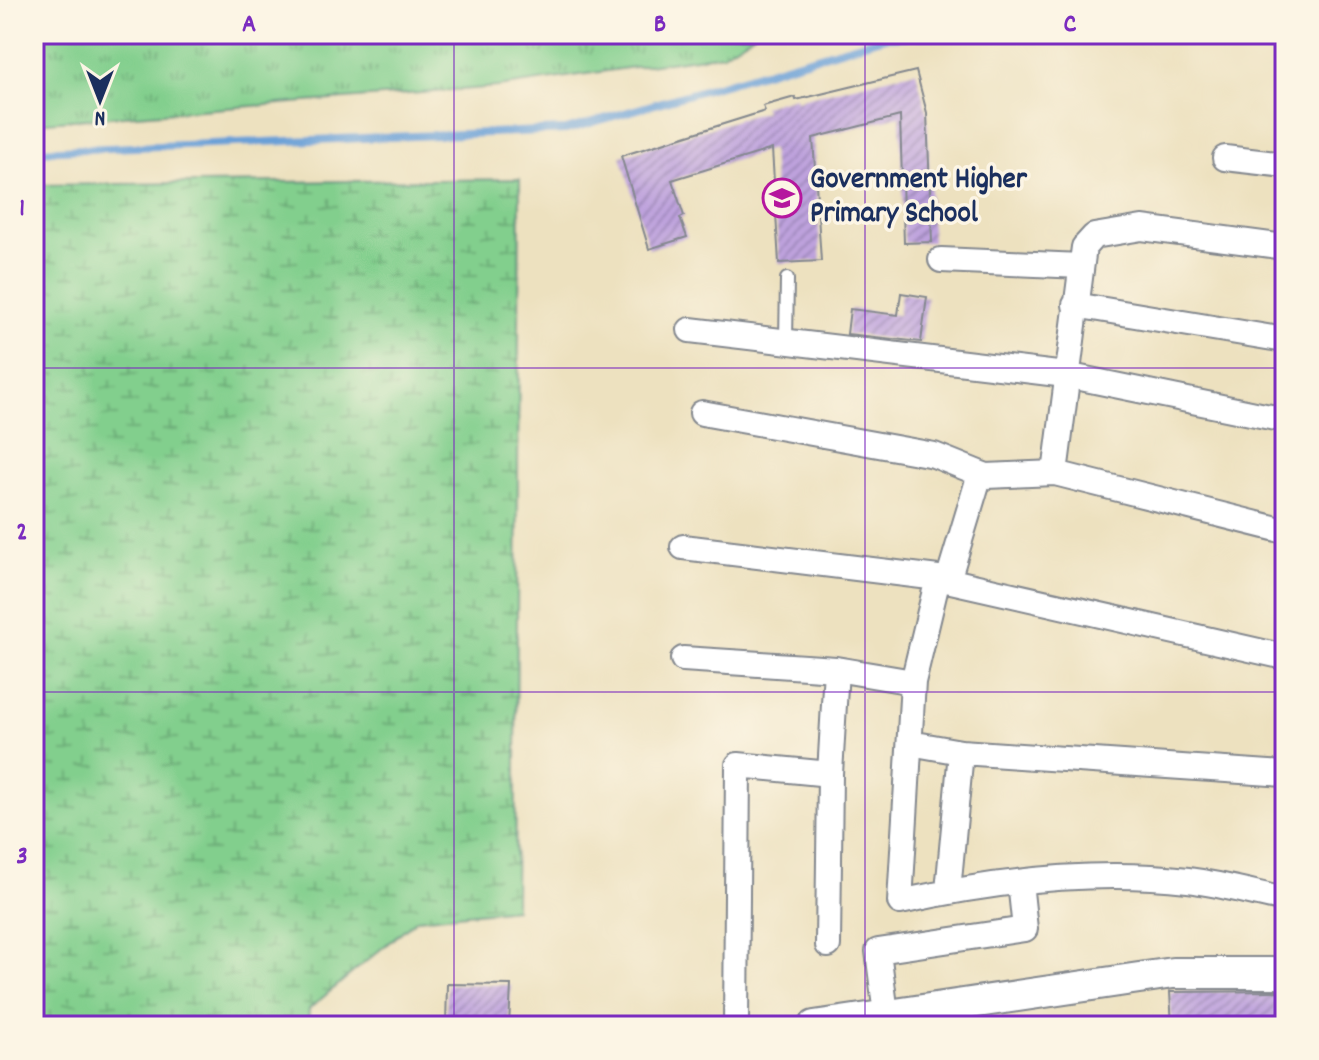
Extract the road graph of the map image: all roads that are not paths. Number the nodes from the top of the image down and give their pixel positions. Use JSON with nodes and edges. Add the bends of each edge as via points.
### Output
{"nodes":[{"id":1,"x":1225,"y":158,"type":"dead end"},
{"id":2,"x":1285,"y":165,"type":"edge"},
{"id":3,"x":1285,"y":247,"type":"edge"},
{"id":4,"x":941,"y":260,"type":"dead end"},
{"id":5,"x":1081,"y":266,"type":"junction"},
{"id":6,"x":787,"y":279,"type":"dead end"},
{"id":7,"x":1075,"y":305,"type":"junction"},
{"id":8,"x":690,"y":330,"type":"dead end"},
{"id":9,"x":1285,"y":340,"type":"edge"},
{"id":10,"x":786,"y":341,"type":"junction"},
{"id":11,"x":1066,"y":375,"type":"junction"},
{"id":12,"x":702,"y":413,"type":"dead end"},
{"id":13,"x":1285,"y":420,"type":"edge"},
{"id":14,"x":1055,"y":473,"type":"junction"},
{"id":15,"x":980,"y":474,"type":"junction"},
{"id":16,"x":1285,"y":531,"type":"edge"},
{"id":17,"x":683,"y":547,"type":"dead end"},
{"id":18,"x":943,"y":579,"type":"junction"},
{"id":19,"x":1285,"y":657,"type":"edge"},
{"id":20,"x":683,"y":659,"type":"dead end"},
{"id":21,"x":836,"y":669,"type":"junction"},
{"id":22,"x":913,"y":682,"type":"junction"},
{"id":23,"x":910,"y":743,"type":"junction"},
{"id":24,"x":961,"y":752,"type":"junction"},
{"id":25,"x":830,"y":774,"type":"junction"},
{"id":26,"x":1285,"y":774,"type":"edge"},
{"id":27,"x":1020,"y":882,"type":"junction"},
{"id":28,"x":948,"y":891,"type":"junction"},
{"id":29,"x":1285,"y":900,"type":"edge"},
{"id":30,"x":828,"y":945,"type":"dead end"},
{"id":31,"x":1285,"y":973,"type":"edge"},
{"id":32,"x":886,"y":1014,"type":"junction"},
{"id":33,"x":736,"y":1026,"type":"edge"},
{"id":34,"x":814,"y":1026,"type":"edge"}],
"edges":[{"from":1,"to":2,"type":"street"},
{"from":3,"to":5,"type":"street","via":[[1142,228],[1094,236],[1084,247]]},
{"from":4,"to":5,"type":"street"},
{"from":5,"to":7,"type":"street"},
{"from":6,"to":10,"type":"lane"},
{"from":7,"to":9,"type":"street"},
{"from":7,"to":11,"type":"street"},
{"from":8,"to":10,"type":"street"},
{"from":10,"to":11,"type":"street"},
{"from":11,"to":13,"type":"street"},
{"from":11,"to":14,"type":"street"},
{"from":12,"to":15,"type":"street","via":[[934,455]]},
{"from":14,"to":15,"type":"street"},
{"from":14,"to":16,"type":"street"},
{"from":15,"to":18,"type":"street"},
{"from":17,"to":18,"type":"street"},
{"from":18,"to":19,"type":"street"},
{"from":18,"to":22,"type":"street"},
{"from":20,"to":21,"type":"street"},
{"from":21,"to":22,"type":"street"},
{"from":21,"to":25,"type":"street"},
{"from":22,"to":23,"type":"street"},
{"from":23,"to":24,"type":"street"},
{"from":23,"to":28,"type":"street","via":[[900,902]]},
{"from":24,"to":26,"type":"street"},
{"from":24,"to":28,"type":"street"},
{"from":25,"to":30,"type":"street"},
{"from":25,"to":33,"type":"street","via":[[738,765]]},
{"from":27,"to":28,"type":"street"},
{"from":27,"to":29,"type":"street","via":[[1082,875],[1189,880]]},
{"from":27,"to":32,"type":"street","via":[[1025,929],[878,951]]},
{"from":31,"to":32,"type":"street","via":[[1173,973]]},
{"from":32,"to":34,"type":"street"}]}
